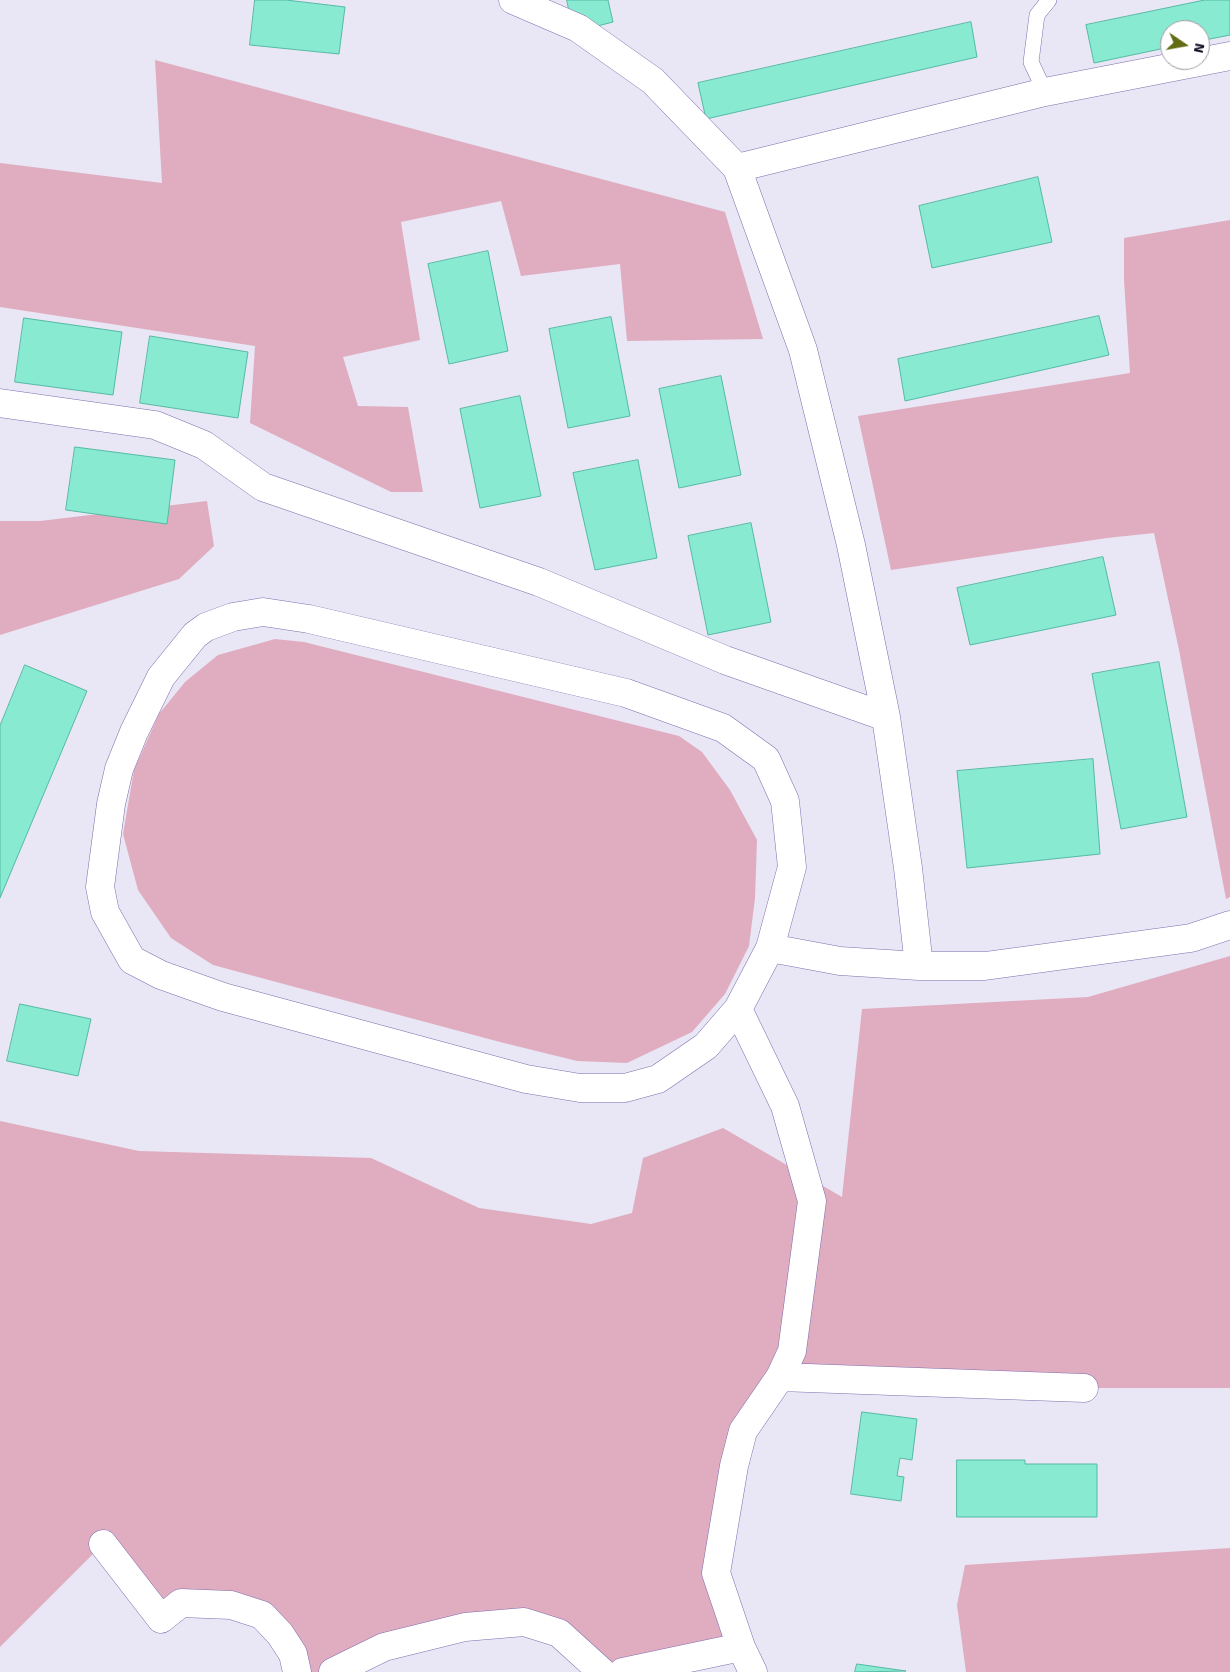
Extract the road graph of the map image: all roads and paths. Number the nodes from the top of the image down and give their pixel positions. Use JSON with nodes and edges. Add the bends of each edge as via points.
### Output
{"nodes":[{"id":1,"x":513,"y":0,"type":"edge"},
{"id":2,"x":1049,"y":0,"type":"edge"},
{"id":3,"x":1230,"y":56,"type":"edge"},
{"id":4,"x":1045,"y":92,"type":"junction"},
{"id":5,"x":737,"y":168,"type":"junction"},
{"id":6,"x":0,"y":403,"type":"edge"},
{"id":7,"x":886,"y":717,"type":"junction"},
{"id":8,"x":1230,"y":925,"type":"edge"},
{"id":9,"x":770,"y":948,"type":"junction"},
{"id":10,"x":919,"y":966,"type":"junction"},
{"id":11,"x":738,"y":1009,"type":"junction"},
{"id":12,"x":780,"y":1376,"type":"junction"},
{"id":13,"x":1084,"y":1388,"type":"dead end"},
{"id":14,"x":103,"y":1544,"type":"dead end"},
{"id":15,"x":741,"y":1647,"type":"junction"},
{"id":16,"x":297,"y":1672,"type":"edge"},
{"id":17,"x":333,"y":1672,"type":"edge"},
{"id":18,"x":602,"y":1672,"type":"edge"},
{"id":19,"x":623,"y":1672,"type":"edge"},
{"id":20,"x":753,"y":1672,"type":"edge"}],
"edges":[{"from":1,"to":5,"type":"street","via":[[578,28],[653,81]]},
{"from":2,"to":4,"type":"lane","via":[[1037,15],[1031,62]]},
{"from":3,"to":4,"type":"street"},
{"from":4,"to":5,"type":"street"},
{"from":5,"to":7,"type":"street","via":[[804,350],[851,544]]},
{"from":6,"to":7,"type":"street","via":[[154,425],[204,445],[262,487],[539,582],[725,660]]},
{"from":7,"to":10,"type":"street"},
{"from":8,"to":10,"type":"street","via":[[1191,938],[995,965]]},
{"from":9,"to":10,"type":"street","via":[[840,961]]},
{"from":9,"to":11,"type":"street"},
{"from":9,"to":11,"type":"street","via":[[792,867],[785,801],[766,759],[723,728],[626,693],[309,619],[263,612],[233,617],[195,634],[161,677],[119,769],[100,887],[105,912],[132,960],[161,975],[223,997],[526,1079],[580,1088],[625,1088],[658,1079],[706,1046]]},
{"from":11,"to":12,"type":"street","via":[[785,1106],[812,1200],[792,1351]]},
{"from":12,"to":13,"type":"street"},
{"from":12,"to":15,"type":"street","via":[[743,1431],[716,1573]]},
{"from":14,"to":16,"type":"street","via":[[161,1619],[181,1602],[231,1605],[262,1615],[293,1654]]},
{"from":15,"to":19,"type":"street"},
{"from":15,"to":20,"type":"street"},
{"from":17,"to":18,"type":"street","via":[[384,1647],[465,1627],[524,1622],[559,1633]]}]}
